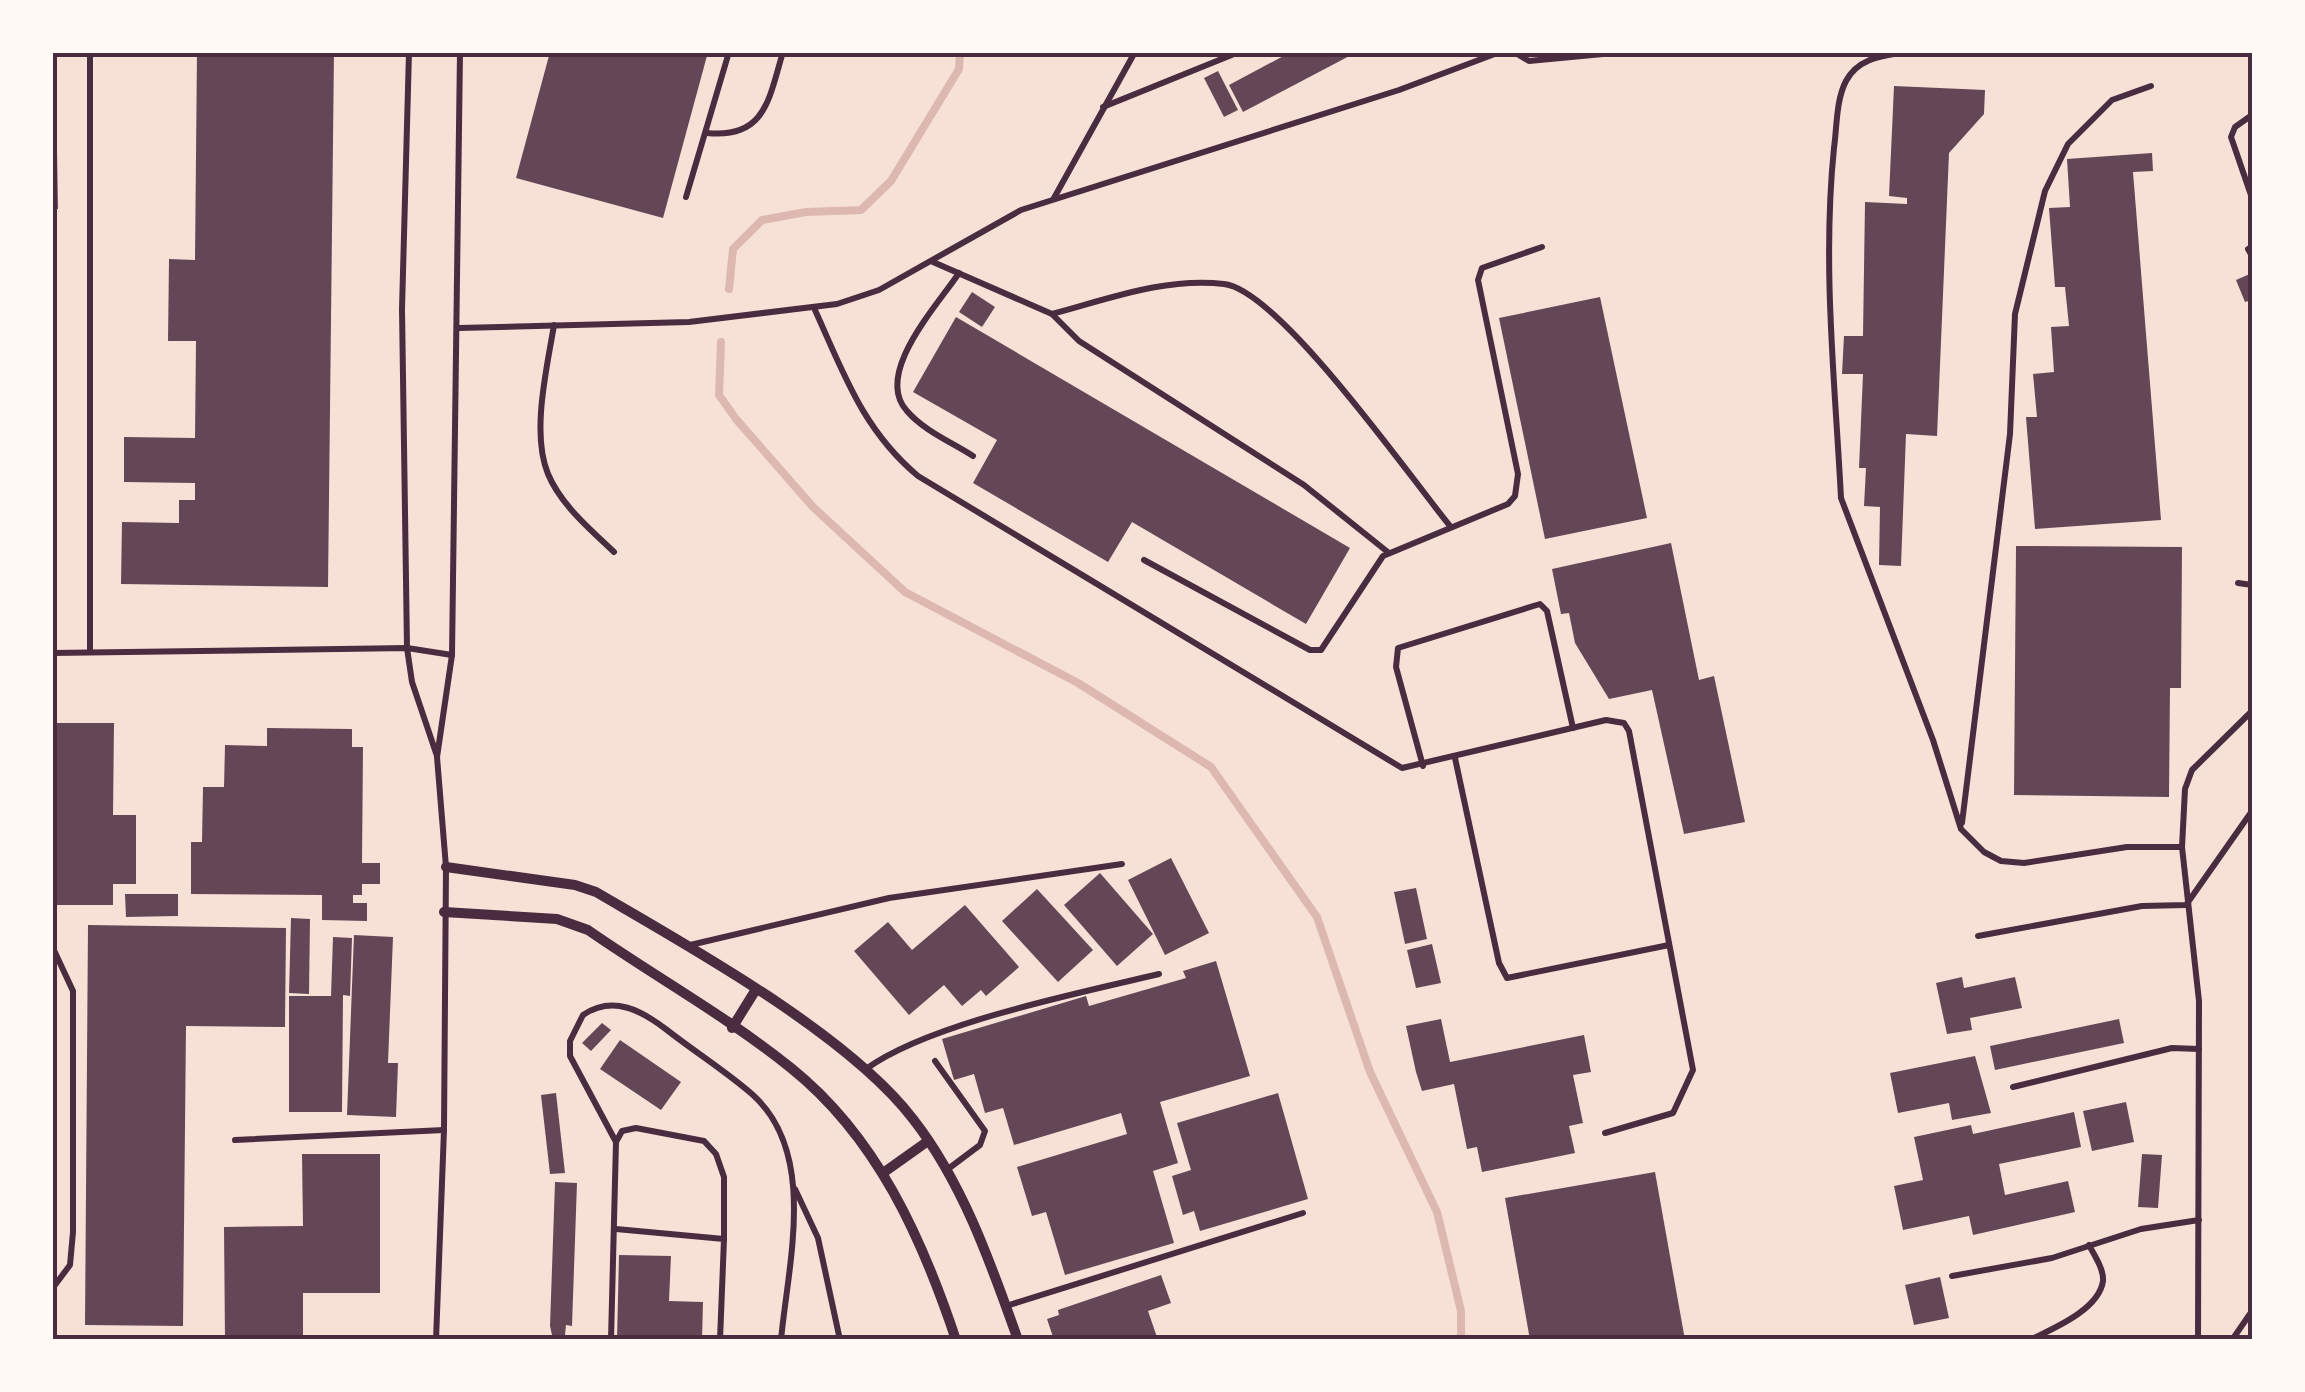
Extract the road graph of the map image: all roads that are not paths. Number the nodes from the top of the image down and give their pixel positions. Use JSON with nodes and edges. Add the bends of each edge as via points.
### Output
{"nodes":[{"id":1,"x":90,"y":52,"type":"edge"},
{"id":2,"x":409,"y":52,"type":"edge"},
{"id":3,"x":460,"y":52,"type":"edge"},
{"id":4,"x":730,"y":52,"type":"edge"},
{"id":5,"x":783,"y":52,"type":"edge"},
{"id":6,"x":1134,"y":52,"type":"edge"},
{"id":7,"x":1239,"y":52,"type":"edge"},
{"id":8,"x":1500,"y":52,"type":"edge"},
{"id":9,"x":1514,"y":52,"type":"edge"},
{"id":10,"x":1624,"y":52,"type":"edge"},
{"id":11,"x":1905,"y":52,"type":"edge"},
{"id":12,"x":2150,"y":86,"type":"dead end"},
{"id":13,"x":1102,"y":107,"type":"junction"},
{"id":14,"x":2252,"y":116,"type":"edge"},
{"id":15,"x":707,"y":134,"type":"junction"},
{"id":16,"x":686,"y":197,"type":"dead end"},
{"id":17,"x":2252,"y":198,"type":"edge"},
{"id":18,"x":1054,"y":199,"type":"junction"},
{"id":19,"x":1542,"y":248,"type":"dead end"},
{"id":20,"x":932,"y":262,"type":"junction"},
{"id":21,"x":959,"y":273,"type":"junction"},
{"id":22,"x":815,"y":310,"type":"junction"},
{"id":23,"x":1052,"y":314,"type":"junction"},
{"id":24,"x":554,"y":325,"type":"junction"},
{"id":25,"x":459,"y":328,"type":"junction"},
{"id":26,"x":972,"y":456,"type":"dead end"},
{"id":27,"x":1450,"y":526,"type":"junction"},
{"id":28,"x":614,"y":552,"type":"dead end"},
{"id":29,"x":1388,"y":553,"type":"junction"},
{"id":30,"x":1144,"y":560,"type":"dead end"},
{"id":31,"x":2238,"y":583,"type":"dead end"},
{"id":32,"x":2252,"y":584,"type":"edge"},
{"id":33,"x":407,"y":648,"type":"junction"},
{"id":34,"x":90,"y":652,"type":"junction"},
{"id":35,"x":52,"y":653,"type":"edge"},
{"id":36,"x":452,"y":655,"type":"junction"},
{"id":37,"x":2252,"y":711,"type":"edge"},
{"id":38,"x":1574,"y":728,"type":"junction"},
{"id":39,"x":437,"y":757,"type":"junction"},
{"id":40,"x":1455,"y":758,"type":"junction"},
{"id":41,"x":1423,"y":766,"type":"junction"},
{"id":42,"x":2252,"y":811,"type":"edge"},
{"id":43,"x":1961,"y":829,"type":"junction"},
{"id":44,"x":2182,"y":847,"type":"junction"},
{"id":45,"x":1122,"y":864,"type":"dead end"},
{"id":46,"x":446,"y":866,"type":"junction"},
{"id":47,"x":2186,"y":905,"type":"junction"},
{"id":48,"x":444,"y":912,"type":"junction"},
{"id":49,"x":1978,"y":936,"type":"dead end"},
{"id":50,"x":1669,"y":944,"type":"junction"},
{"id":51,"x":52,"y":946,"type":"edge"},
{"id":52,"x":685,"y":946,"type":"junction"},
{"id":53,"x":1159,"y":974,"type":"dead end"},
{"id":54,"x":755,"y":991,"type":"junction"},
{"id":55,"x":732,"y":1028,"type":"junction"},
{"id":56,"x":2200,"y":1049,"type":"junction"},
{"id":57,"x":934,"y":1062,"type":"dead end"},
{"id":58,"x":866,"y":1070,"type":"junction"},
{"id":59,"x":2013,"y":1087,"type":"dead end"},
{"id":60,"x":444,"y":1130,"type":"junction"},
{"id":61,"x":1605,"y":1133,"type":"dead end"},
{"id":62,"x":235,"y":1140,"type":"dead end"},
{"id":63,"x":928,"y":1141,"type":"junction"},
{"id":64,"x":616,"y":1142,"type":"junction"},
{"id":65,"x":948,"y":1169,"type":"junction"},
{"id":66,"x":883,"y":1173,"type":"junction"},
{"id":67,"x":793,"y":1185,"type":"junction"},
{"id":68,"x":1303,"y":1214,"type":"dead end"},
{"id":69,"x":2199,"y":1220,"type":"junction"},
{"id":70,"x":616,"y":1229,"type":"junction"},
{"id":71,"x":724,"y":1239,"type":"junction"},
{"id":72,"x":2088,"y":1244,"type":"junction"},
{"id":73,"x":1952,"y":1276,"type":"dead end"},
{"id":74,"x":52,"y":1290,"type":"edge"},
{"id":75,"x":1006,"y":1306,"type":"junction"},
{"id":76,"x":2252,"y":1312,"type":"edge"},
{"id":77,"x":436,"y":1340,"type":"edge"},
{"id":78,"x":611,"y":1340,"type":"edge"},
{"id":79,"x":720,"y":1340,"type":"edge"},
{"id":80,"x":782,"y":1340,"type":"edge"},
{"id":81,"x":840,"y":1340,"type":"edge"},
{"id":82,"x":956,"y":1340,"type":"edge"},
{"id":83,"x":1018,"y":1340,"type":"edge"},
{"id":84,"x":2030,"y":1340,"type":"edge"},
{"id":85,"x":2198,"y":1340,"type":"edge"},
{"id":86,"x":2232,"y":1340,"type":"edge"}],
"edges":[{"from":1,"to":34,"type":"lane"},
{"from":2,"to":33,"type":"lane","via":[[402,289]]},
{"from":3,"to":25,"type":"lane"},
{"from":4,"to":15,"type":"lane"},
{"from":5,"to":15,"type":"lane","via":[[756,123]]},
{"from":6,"to":13,"type":"lane"},
{"from":7,"to":13,"type":"lane"},
{"from":8,"to":18,"type":"lane"},
{"from":9,"to":10,"type":"lane","via":[[1529,61]]},
{"from":11,"to":43,"type":"lane","via":[[1859,65],[1840,100],[1827,218],[1841,498]]},
{"from":12,"to":43,"type":"lane","via":[[2112,100],[2068,144],[2045,192],[2015,314],[2010,434]]},
{"from":13,"to":18,"type":"lane"},
{"from":14,"to":17,"type":"lane","via":[[2232,137]]},
{"from":15,"to":16,"type":"lane"},
{"from":18,"to":20,"type":"lane","via":[[993,224]]},
{"from":19,"to":27,"type":"lane","via":[[1494,260],[1478,280],[1518,474],[1515,496],[1498,510]]},
{"from":20,"to":21,"type":"lane"},
{"from":20,"to":22,"type":"lane","via":[[879,290]]},
{"from":21,"to":23,"type":"lane"},
{"from":21,"to":26,"type":"lane","via":[[894,380],[907,412]]},
{"from":22,"to":24,"type":"lane"},
{"from":22,"to":41,"type":"lane","via":[[862,414],[887,450],[918,476],[1402,768]]},
{"from":23,"to":27,"type":"lane","via":[[1180,284],[1246,290],[1313,355]]},
{"from":23,"to":29,"type":"lane","via":[[1078,341],[1304,486]]},
{"from":24,"to":25,"type":"lane"},
{"from":24,"to":28,"type":"lane","via":[[541,406],[547,472],[571,510]]},
{"from":25,"to":36,"type":"lane"},
{"from":27,"to":29,"type":"lane"},
{"from":29,"to":30,"type":"lane","via":[[1316,651]]},
{"from":31,"to":32,"type":"lane"},
{"from":33,"to":34,"type":"lane"},
{"from":33,"to":36,"type":"lane"},
{"from":33,"to":39,"type":"lane"},
{"from":34,"to":35,"type":"lane"},
{"from":36,"to":39,"type":"lane"},
{"from":37,"to":44,"type":"lane","via":[[2187,778]]},
{"from":38,"to":40,"type":"lane"},
{"from":38,"to":41,"type":"lane","via":[[1540,604],[1398,648],[1396,667]]},
{"from":38,"to":50,"type":"lane","via":[[1616,720],[1629,731]]},
{"from":39,"to":46,"type":"lane"},
{"from":40,"to":41,"type":"lane"},
{"from":40,"to":50,"type":"lane","via":[[1507,978]]},
{"from":42,"to":47,"type":"lane"},
{"from":43,"to":44,"type":"lane","via":[[1984,852],[2024,863],[2126,847]]},
{"from":44,"to":47,"type":"lane"},
{"from":45,"to":52,"type":"lane","via":[[889,898]]},
{"from":46,"to":48,"type":"lane"},
{"from":46,"to":52,"type":"street","via":[[596,892]]},
{"from":47,"to":49,"type":"lane","via":[[2142,906]]},
{"from":47,"to":56,"type":"lane"},
{"from":48,"to":55,"type":"street","via":[[557,919],[588,930]]},
{"from":48,"to":60,"type":"lane"},
{"from":50,"to":61,"type":"lane","via":[[1692,1053],[1689,1083],[1672,1113]]},
{"from":51,"to":74,"type":"lane","via":[[72,991],[73,1232],[70,1265]]},
{"from":52,"to":54,"type":"street"},
{"from":53,"to":58,"type":"lane","via":[[898,1048]]},
{"from":54,"to":55,"type":"street"},
{"from":54,"to":58,"type":"street"},
{"from":55,"to":66,"type":"street","via":[[792,1068]]},
{"from":56,"to":59,"type":"lane","via":[[2172,1048]]},
{"from":56,"to":69,"type":"lane"},
{"from":57,"to":65,"type":"lane","via":[[985,1132],[980,1145]]},
{"from":58,"to":63,"type":"street"},
{"from":60,"to":62,"type":"lane"},
{"from":60,"to":77,"type":"lane"},
{"from":63,"to":65,"type":"street"},
{"from":63,"to":66,"type":"street"},
{"from":64,"to":67,"type":"lane","via":[[570,1056],[570,1040],[584,1015],[610,1004],[661,1025],[756,1097],[779,1130]]},
{"from":64,"to":70,"type":"lane"},
{"from":64,"to":71,"type":"lane","via":[[628,1128],[704,1141],[724,1177]]},
{"from":65,"to":75,"type":"street"},
{"from":66,"to":82,"type":"street","via":[[912,1224]]},
{"from":67,"to":80,"type":"lane"},
{"from":67,"to":81,"type":"lane","via":[[818,1238]]},
{"from":68,"to":75,"type":"lane"},
{"from":69,"to":72,"type":"lane"},
{"from":69,"to":85,"type":"lane"},
{"from":70,"to":71,"type":"lane"},
{"from":70,"to":78,"type":"lane"},
{"from":71,"to":79,"type":"lane"},
{"from":72,"to":73,"type":"lane","via":[[2052,1258]]},
{"from":72,"to":84,"type":"lane","via":[[2102,1275],[2100,1290],[2062,1324]]},
{"from":75,"to":83,"type":"street"},
{"from":76,"to":86,"type":"lane"}]}
